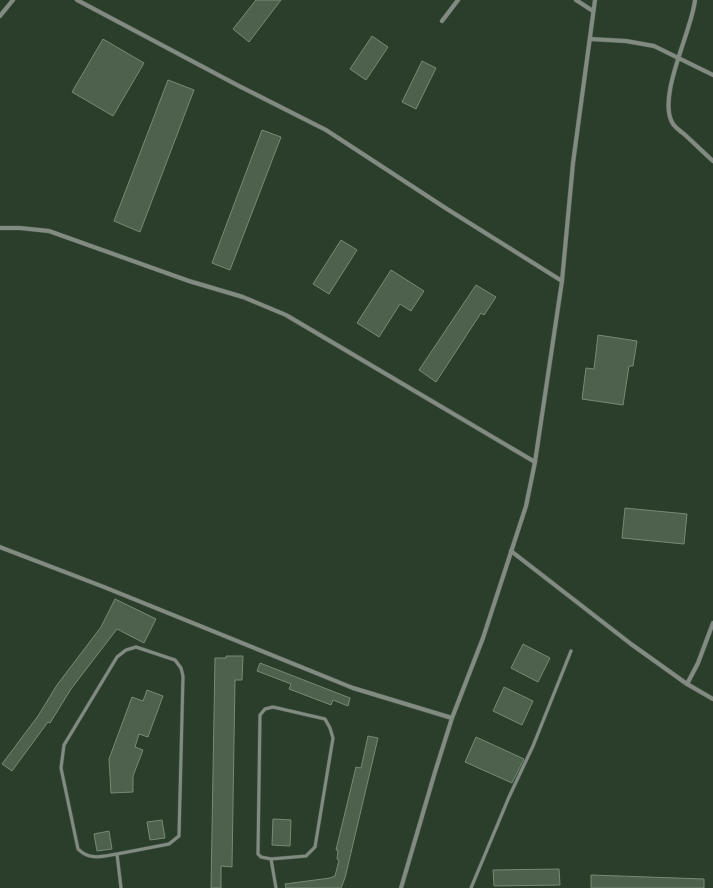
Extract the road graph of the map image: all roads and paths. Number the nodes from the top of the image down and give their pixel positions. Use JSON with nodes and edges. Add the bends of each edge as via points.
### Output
{"nodes":[{"id":1,"x":13,"y":0,"type":"edge"},
{"id":2,"x":77,"y":0,"type":"edge"},
{"id":3,"x":458,"y":0,"type":"edge"},
{"id":4,"x":576,"y":0,"type":"edge"},
{"id":5,"x":595,"y":0,"type":"edge"},
{"id":6,"x":696,"y":0,"type":"edge"},
{"id":7,"x":594,"y":11,"type":"junction"},
{"id":8,"x":0,"y":16,"type":"edge"},
{"id":9,"x":442,"y":21,"type":"dead end"},
{"id":10,"x":590,"y":39,"type":"junction"},
{"id":11,"x":679,"y":58,"type":"junction"},
{"id":12,"x":713,"y":75,"type":"edge"},
{"id":13,"x":713,"y":162,"type":"edge"},
{"id":14,"x":0,"y":228,"type":"edge"},
{"id":15,"x":562,"y":281,"type":"junction"},
{"id":16,"x":535,"y":462,"type":"junction"},
{"id":17,"x":0,"y":547,"type":"edge"},
{"id":18,"x":511,"y":551,"type":"junction"},
{"id":19,"x":713,"y":623,"type":"edge"},
{"id":20,"x":572,"y":651,"type":"dead end"},
{"id":21,"x":687,"y":684,"type":"junction"},
{"id":22,"x":713,"y":699,"type":"edge"},
{"id":23,"x":452,"y":718,"type":"junction"},
{"id":24,"x":117,"y":854,"type":"junction"},
{"id":25,"x":271,"y":859,"type":"junction"},
{"id":26,"x":121,"y":888,"type":"edge"},
{"id":27,"x":276,"y":888,"type":"edge"},
{"id":28,"x":401,"y":888,"type":"edge"},
{"id":29,"x":471,"y":888,"type":"edge"}],
"edges":[{"from":1,"to":8,"type":"street"},
{"from":2,"to":15,"type":"street","via":[[326,130]]},
{"from":3,"to":9,"type":"street"},
{"from":4,"to":7,"type":"street"},
{"from":5,"to":7,"type":"street"},
{"from":6,"to":11,"type":"street"},
{"from":7,"to":10,"type":"street"},
{"from":10,"to":11,"type":"street","via":[[641,43]]},
{"from":10,"to":15,"type":"street","via":[[573,163]]},
{"from":11,"to":12,"type":"street"},
{"from":11,"to":13,"type":"street","via":[[668,100],[669,116],[673,124]]},
{"from":14,"to":16,"type":"street","via":[[49,230],[271,309],[295,320]]},
{"from":15,"to":16,"type":"street"},
{"from":16,"to":18,"type":"street","via":[[526,506]]},
{"from":17,"to":23,"type":"street","via":[[353,688]]},
{"from":18,"to":21,"type":"street"},
{"from":18,"to":23,"type":"street","via":[[483,638]]},
{"from":19,"to":21,"type":"street"},
{"from":20,"to":29,"type":"lane"},
{"from":21,"to":22,"type":"street"},
{"from":23,"to":28,"type":"street"},
{"from":24,"to":24,"type":"lane","via":[[91,857],[78,849],[61,768],[64,745],[117,657],[126,650],[136,647],[175,660],[183,676],[179,836],[169,844]]},
{"from":24,"to":26,"type":"lane"},
{"from":25,"to":25,"type":"lane","via":[[258,854],[258,840],[260,715],[273,707],[325,719],[333,738],[316,847],[306,856]]},
{"from":25,"to":27,"type":"lane"}]}
